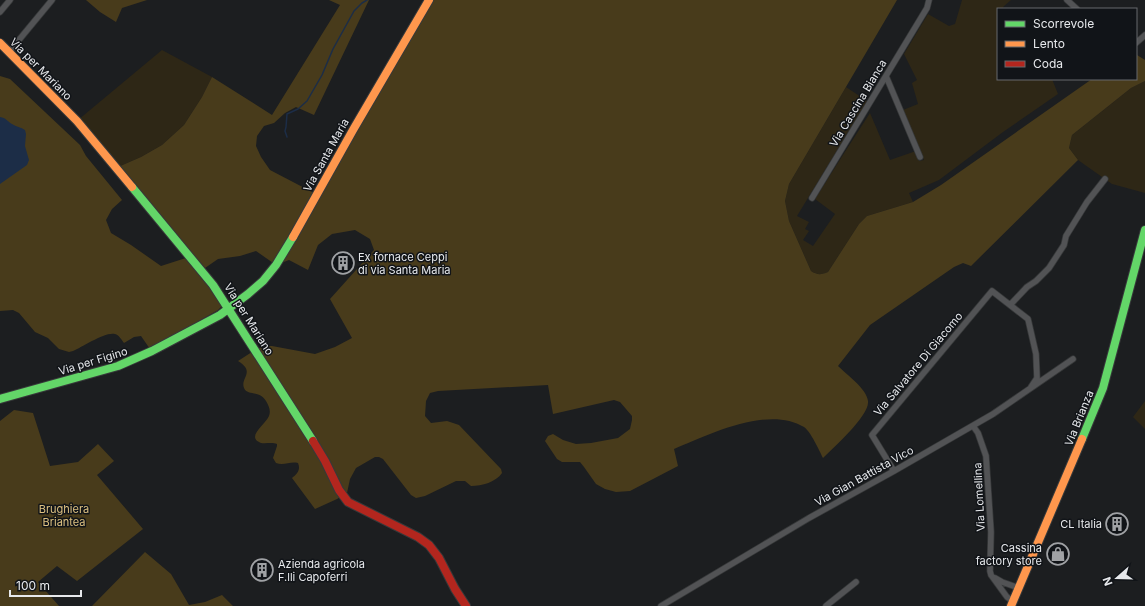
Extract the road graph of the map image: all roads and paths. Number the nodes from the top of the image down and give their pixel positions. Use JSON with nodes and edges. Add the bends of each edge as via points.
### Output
{"nodes":[{"id":1,"x":10,"y":0,"type":"edge"},
{"id":2,"x":52,"y":0,"type":"edge"},
{"id":3,"x":429,"y":0,"type":"edge"},
{"id":4,"x":929,"y":0,"type":"edge"},
{"id":5,"x":1067,"y":0,"type":"edge"},
{"id":6,"x":1076,"y":8,"type":"edge"},
{"id":7,"x":0,"y":12,"type":"edge"},
{"id":8,"x":1145,"y":35,"type":"edge"},
{"id":9,"x":0,"y":43,"type":"edge"},
{"id":10,"x":1137,"y":43,"type":"edge"},
{"id":11,"x":9,"y":52,"type":"junction"},
{"id":12,"x":886,"y":76,"type":"junction"},
{"id":13,"x":920,"y":157,"type":"dead end"},
{"id":14,"x":1105,"y":179,"type":"dead end"},
{"id":15,"x":812,"y":198,"type":"dead end"},
{"id":16,"x":1145,"y":230,"type":"edge"},
{"id":17,"x":1011,"y":304,"type":"junction"},
{"id":18,"x":229,"y":308,"type":"junction"},
{"id":19,"x":1074,"y":359,"type":"dead end"},
{"id":20,"x":1030,"y":389,"type":"junction"},
{"id":21,"x":0,"y":399,"type":"edge"},
{"id":22,"x":973,"y":426,"type":"junction"},
{"id":23,"x":894,"y":471,"type":"junction"},
{"id":24,"x":990,"y":571,"type":"junction"},
{"id":25,"x":856,"y":582,"type":"dead end"},
{"id":26,"x":1019,"y":588,"type":"junction"},
{"id":27,"x":670,"y":604,"type":"edge"},
{"id":28,"x":1012,"y":604,"type":"edge"},
{"id":29,"x":466,"y":606,"type":"edge"},
{"id":30,"x":661,"y":606,"type":"edge"},
{"id":31,"x":826,"y":606,"type":"edge"}],
"edges":[{"from":1,"to":7,"type":"street"},
{"from":2,"to":11,"type":"street"},
{"from":3,"to":18,"type":"street","name":"Via Santa Maria","via":[[276,265],[256,288]]},
{"from":4,"to":12,"type":"street","name":"Via Cascina Bianca","via":[[927,8]]},
{"from":5,"to":6,"type":"street"},
{"from":8,"to":10,"type":"street"},
{"from":9,"to":11,"type":"street","name":"Via per Mariano"},
{"from":11,"to":18,"type":"street","name":"Via per Mariano","via":[[77,121],[213,284]]},
{"from":12,"to":13,"type":"street"},
{"from":12,"to":15,"type":"street","name":"Via Cascina Bianca"},
{"from":14,"to":17,"type":"street","via":[[1087,202],[1049,268]]},
{"from":16,"to":26,"type":"street","name":"Via Brianza","via":[[1103,388]]},
{"from":17,"to":20,"type":"street","name":"Via Salvatore Di Giacomo","via":[[1028,319],[1036,354],[1036,378]]},
{"from":17,"to":23,"type":"street","name":"Via Salvatore Di Giacomo","via":[[992,291],[872,435]]},
{"from":18,"to":21,"type":"street","name":"Via per Figino","via":[[220,315],[118,366]]},
{"from":18,"to":29,"type":"street","name":"Via per Mariano","via":[[325,461],[343,496],[348,502],[418,537],[430,546]]},
{"from":19,"to":20,"type":"street","name":"Via Gian Battista Vico"},
{"from":20,"to":22,"type":"street","name":"Via Gian Battista Vico"},
{"from":22,"to":23,"type":"street","name":"Via Gian Battista Vico"},
{"from":22,"to":24,"type":"street","name":"Via Lomellina","via":[[986,456],[991,532]]},
{"from":23,"to":27,"type":"street","name":"Via Gian Battista Vico","via":[[809,518]]},
{"from":24,"to":26,"type":"street","via":[[1002,582]]},
{"from":24,"to":28,"type":"street"},
{"from":25,"to":31,"type":"street"},
{"from":26,"to":28,"type":"street","name":"Via Brianza"},
{"from":27,"to":30,"type":"street","name":"Via Gian Battista Vico"}]}
